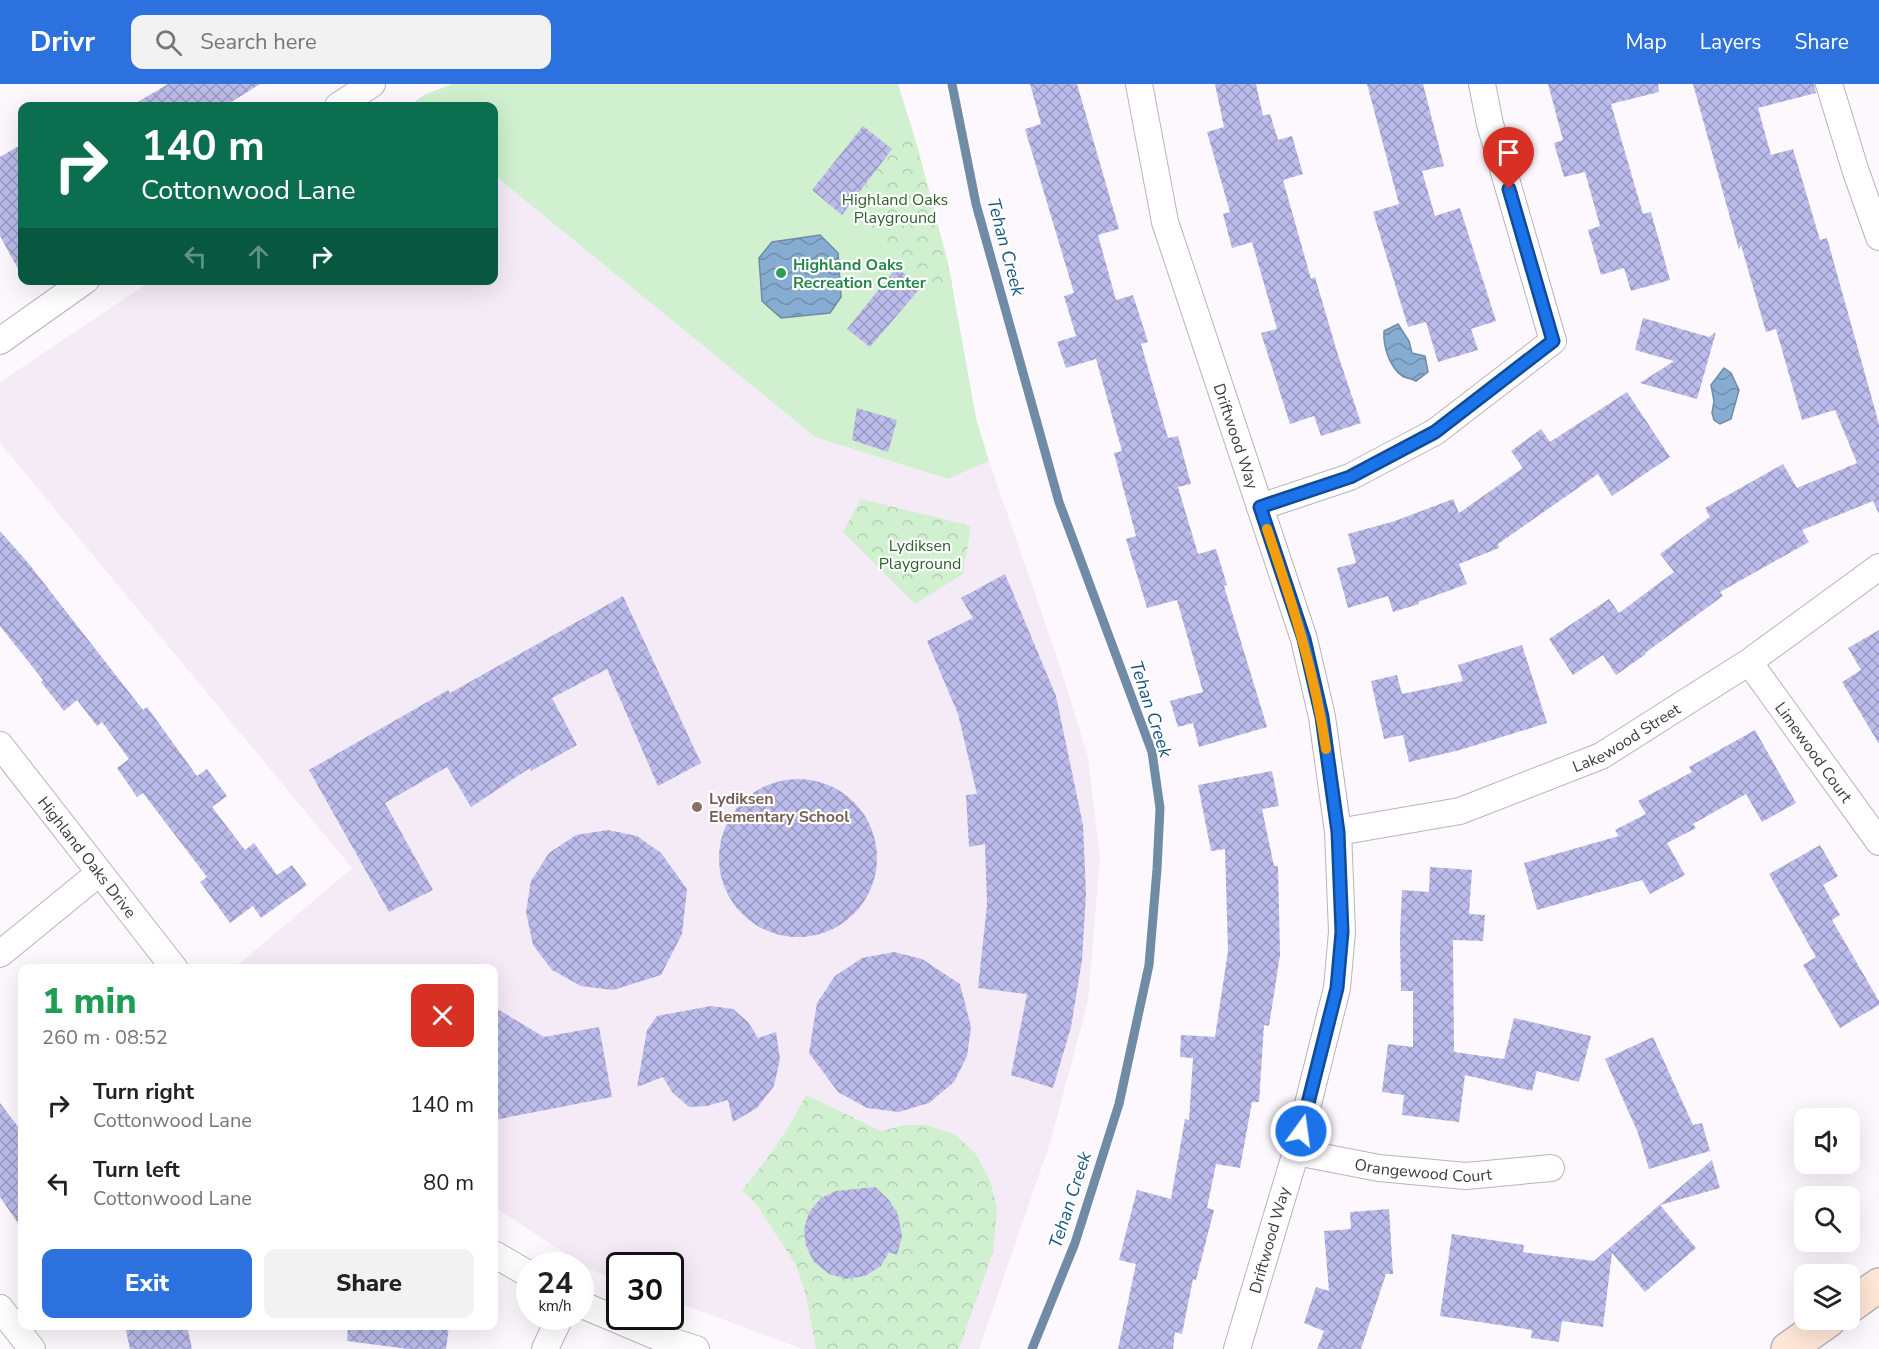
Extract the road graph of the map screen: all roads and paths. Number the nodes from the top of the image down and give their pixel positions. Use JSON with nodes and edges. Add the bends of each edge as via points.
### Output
{"nodes":[{"id":1,"x":372,"y":84,"type":"edge"},
{"id":2,"x":1139,"y":84,"type":"edge"},
{"id":3,"x":1482,"y":84,"type":"edge"},
{"id":4,"x":1829,"y":84,"type":"edge"},
{"id":5,"x":344,"y":102,"type":"edge"},
{"id":6,"x":1879,"y":237,"type":"edge"},
{"id":7,"x":79,"y":285,"type":"edge"},
{"id":8,"x":0,"y":341,"type":"edge"},
{"id":9,"x":1260,"y":507,"type":"junction"},
{"id":10,"x":1879,"y":567,"type":"edge"},
{"id":11,"x":1749,"y":662,"type":"junction"},
{"id":12,"x":0,"y":745,"type":"edge"},
{"id":13,"x":1338,"y":832,"type":"junction"},
{"id":14,"x":1879,"y":842,"type":"edge"},
{"id":15,"x":99,"y":873,"type":"junction"},
{"id":16,"x":0,"y":954,"type":"edge"},
{"id":17,"x":171,"y":964,"type":"edge"},
{"id":18,"x":1296,"y":1152,"type":"junction"},
{"id":19,"x":1551,"y":1168,"type":"dead end"},
{"id":20,"x":498,"y":1256,"type":"edge"},
{"id":21,"x":516,"y":1267,"type":"edge"},
{"id":22,"x":1879,"y":1285,"type":"edge"},
{"id":23,"x":1860,"y":1299,"type":"edge"},
{"id":24,"x":0,"y":1308,"type":"edge"},
{"id":25,"x":594,"y":1310,"type":"edge"},
{"id":26,"x":554,"y":1330,"type":"edge"},
{"id":27,"x":1815,"y":1330,"type":"edge"},
{"id":28,"x":32,"y":1349,"type":"edge"},
{"id":29,"x":545,"y":1349,"type":"edge"},
{"id":30,"x":696,"y":1349,"type":"edge"},
{"id":31,"x":1237,"y":1349,"type":"edge"},
{"id":32,"x":1788,"y":1349,"type":"edge"}],
"edges":[{"from":1,"to":5,"type":"street"},
{"from":2,"to":9,"type":"street","name":"Driftwood Way","via":[[1165,222]]},
{"from":3,"to":9,"type":"street","via":[[1553,341],[1435,432],[1350,477]]},
{"from":4,"to":6,"type":"street"},
{"from":7,"to":8,"type":"street"},
{"from":9,"to":13,"type":"street","name":"Driftwood Way","via":[[1304,639],[1322,717]]},
{"from":10,"to":11,"type":"street","name":"Lakewood Street"},
{"from":11,"to":13,"type":"street","name":"Lakewood Street","via":[[1601,756],[1460,811]]},
{"from":11,"to":14,"type":"street","name":"Limewood Court"},
{"from":12,"to":15,"type":"street","name":"Highland Oaks Drive"},
{"from":13,"to":18,"type":"street","name":"Driftwood Way","via":[[1342,932],[1337,988]]},
{"from":15,"to":16,"type":"street"},
{"from":15,"to":17,"type":"street","name":"Highland Oaks Drive"},
{"from":18,"to":19,"type":"street","name":"Orangewood Court","via":[[1379,1168],[1466,1176]]},
{"from":18,"to":31,"type":"street","name":"Driftwood Way"},
{"from":20,"to":21,"type":"street"},
{"from":22,"to":23,"type":"main road"},
{"from":24,"to":28,"type":"street"},
{"from":25,"to":30,"type":"street"},
{"from":26,"to":29,"type":"street"},
{"from":27,"to":32,"type":"main road"}]}
